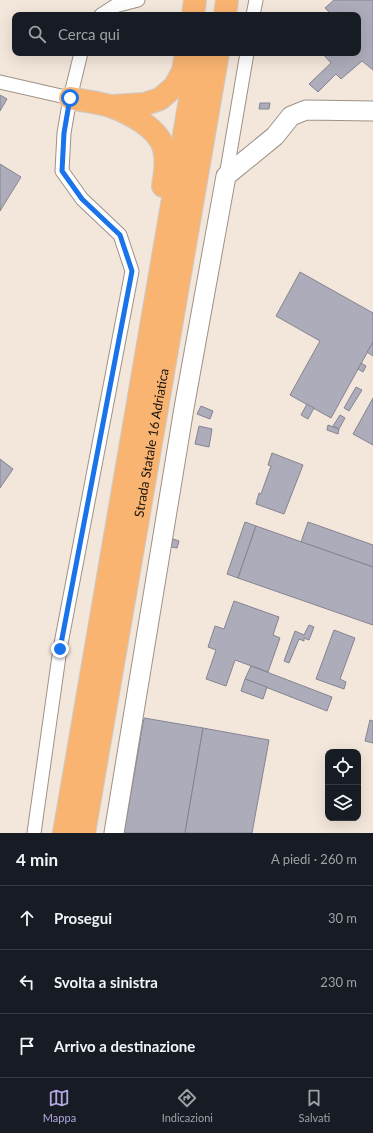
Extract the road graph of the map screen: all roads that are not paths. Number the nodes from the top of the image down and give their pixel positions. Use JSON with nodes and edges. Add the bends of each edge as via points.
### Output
{"nodes":[{"id":1,"x":138,"y":0,"type":"edge"},
{"id":2,"x":195,"y":0,"type":"edge"},
{"id":3,"x":208,"y":0,"type":"edge"},
{"id":4,"x":227,"y":0,"type":"edge"},
{"id":5,"x":256,"y":0,"type":"edge"},
{"id":6,"x":106,"y":12,"type":"edge"},
{"id":7,"x":193,"y":12,"type":"edge"},
{"id":8,"x":206,"y":12,"type":"edge"},
{"id":9,"x":225,"y":12,"type":"edge"},
{"id":10,"x":254,"y":12,"type":"edge"},
{"id":11,"x":80,"y":56,"type":"edge"},
{"id":12,"x":186,"y":56,"type":"edge"},
{"id":13,"x":197,"y":56,"type":"edge"},
{"id":14,"x":217,"y":56,"type":"edge"},
{"id":15,"x":246,"y":56,"type":"edge"},
{"id":16,"x":0,"y":82,"type":"edge"},
{"id":17,"x":70,"y":98,"type":"junction"},
{"id":18,"x":110,"y":106,"type":"junction"},
{"id":19,"x":373,"y":111,"type":"edge"},
{"id":20,"x":226,"y":176,"type":"junction"},
{"id":21,"x":140,"y":395,"type":"junction"},
{"id":22,"x":116,"y":589,"type":"junction"},
{"id":23,"x":34,"y":833,"type":"edge"},
{"id":24,"x":64,"y":833,"type":"edge"},
{"id":25,"x":84,"y":833,"type":"edge"},
{"id":26,"x":114,"y":833,"type":"edge"}],
"edges":[{"from":1,"to":6,"type":"street","via":[[116,6]]},
{"from":2,"to":7,"type":"highway"},
{"from":3,"to":8,"type":"highway"},
{"from":4,"to":9,"type":"highway"},
{"from":5,"to":10,"type":"street"},
{"from":11,"to":17,"type":"street"},
{"from":12,"to":18,"type":"highway","via":[[183,71],[175,86],[160,99],[145,104]]},
{"from":13,"to":21,"type":"highway","name":"Strada Statale 16 Adriatica"},
{"from":14,"to":22,"type":"highway","name":"Strada Statale 16 Adriatica"},
{"from":15,"to":20,"type":"street"},
{"from":16,"to":17,"type":"street"},
{"from":17,"to":18,"type":"highway"},
{"from":17,"to":23,"type":"street","via":[[64,133],[62,171],[82,199],[120,235],[132,271],[60,649]]},
{"from":18,"to":21,"type":"highway","via":[[142,121],[155,132],[164,148],[166,161],[138,337]]},
{"from":19,"to":20,"type":"street","via":[[306,110],[291,116],[275,136]]},
{"from":20,"to":26,"type":"street","via":[[184,408]]},
{"from":21,"to":22,"type":"highway","name":"Strada Statale 16 Adriatica"},
{"from":22,"to":24,"type":"highway","name":"Strada Statale 16 Adriatica"},
{"from":22,"to":25,"type":"highway","name":"Strada Statale 16 Adriatica"}]}
